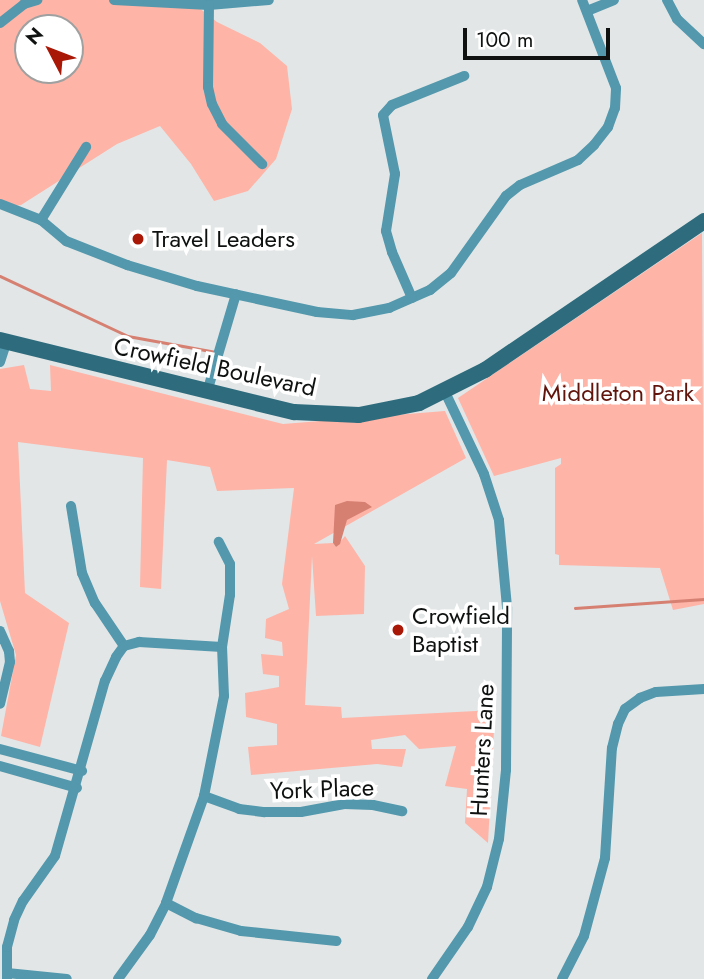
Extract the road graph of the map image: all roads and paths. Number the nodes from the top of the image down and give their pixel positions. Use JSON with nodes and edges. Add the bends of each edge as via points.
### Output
{"nodes":[{"id":1,"x":37,"y":0,"type":"edge"},
{"id":2,"x":114,"y":0,"type":"edge"},
{"id":3,"x":269,"y":0,"type":"edge"},
{"id":4,"x":614,"y":0,"type":"edge"},
{"id":5,"x":667,"y":0,"type":"edge"},
{"id":6,"x":209,"y":5,"type":"junction"},
{"id":7,"x":584,"y":5,"type":"edge"},
{"id":8,"x":0,"y":23,"type":"edge"},
{"id":9,"x":704,"y":44,"type":"edge"},
{"id":10,"x":464,"y":76,"type":"dead end"},
{"id":11,"x":86,"y":147,"type":"dead end"},
{"id":12,"x":262,"y":164,"type":"dead end"},
{"id":13,"x":0,"y":204,"type":"edge"},
{"id":14,"x":41,"y":220,"type":"junction"},
{"id":15,"x":704,"y":221,"type":"edge"},
{"id":16,"x":236,"y":294,"type":"junction"},
{"id":17,"x":412,"y":298,"type":"junction"},
{"id":18,"x":4,"y":340,"type":"edge"},
{"id":19,"x":0,"y":362,"type":"edge"},
{"id":20,"x":446,"y":391,"type":"junction"},
{"id":21,"x":207,"y":392,"type":"junction"},
{"id":22,"x":71,"y":506,"type":"dead end"},
{"id":23,"x":219,"y":542,"type":"dead end"},
{"id":24,"x":0,"y":631,"type":"edge"},
{"id":25,"x":124,"y":646,"type":"junction"},
{"id":26,"x":222,"y":647,"type":"junction"},
{"id":27,"x":704,"y":689,"type":"edge"},
{"id":28,"x":0,"y":704,"type":"edge"},
{"id":29,"x":0,"y":749,"type":"edge"},
{"id":30,"x":0,"y":766,"type":"edge"},
{"id":31,"x":82,"y":771,"type":"junction"},
{"id":32,"x":77,"y":788,"type":"junction"},
{"id":33,"x":204,"y":796,"type":"junction"},
{"id":34,"x":402,"y":811,"type":"dead end"},
{"id":35,"x":166,"y":903,"type":"junction"},
{"id":36,"x":335,"y":941,"type":"dead end"},
{"id":37,"x":7,"y":976,"type":"edge"},
{"id":38,"x":564,"y":978,"type":"edge"},
{"id":39,"x":67,"y":979,"type":"edge"},
{"id":40,"x":118,"y":979,"type":"edge"},
{"id":41,"x":432,"y":979,"type":"edge"}],
"edges":[{"from":1,"to":8,"type":"street"},
{"from":2,"to":6,"type":"street"},
{"from":3,"to":6,"type":"street"},
{"from":4,"to":7,"type":"street"},
{"from":5,"to":9,"type":"street","via":[[677,19]]},
{"from":6,"to":12,"type":"street","via":[[212,104],[222,124]]},
{"from":7,"to":17,"type":"street","via":[[616,88],[608,127],[578,160],[506,196],[451,273]]},
{"from":10,"to":17,"type":"street","via":[[392,105],[383,115],[395,174],[386,231]]},
{"from":11,"to":14,"type":"street"},
{"from":13,"to":14,"type":"street"},
{"from":14,"to":16,"type":"street","via":[[66,241],[127,265]]},
{"from":15,"to":20,"type":"main road","name":"Crowfield Boulevard","via":[[485,370]]},
{"from":16,"to":17,"type":"street","via":[[317,313],[353,315],[389,309]]},
{"from":16,"to":21,"type":"street"},
{"from":18,"to":19,"type":"street"},
{"from":18,"to":21,"type":"main road","name":"Crowfield Boulevard"},
{"from":20,"to":21,"type":"main road","name":"Crowfield Boulevard","via":[[419,403],[359,415],[294,412]]},
{"from":20,"to":41,"type":"street","name":"Hunters Lane","via":[[489,487],[506,564],[506,770],[499,839],[487,887],[468,927]]},
{"from":22,"to":25,"type":"street","via":[[82,573],[95,603]]},
{"from":23,"to":26,"type":"street","via":[[230,564]]},
{"from":24,"to":28,"type":"street","via":[[10,662]]},
{"from":25,"to":26,"type":"street","via":[[139,642]]},
{"from":25,"to":31,"type":"street","via":[[105,681]]},
{"from":26,"to":33,"type":"street","via":[[224,696]]},
{"from":27,"to":38,"type":"street","via":[[656,692],[625,709],[612,748],[605,858],[584,936]]},
{"from":29,"to":31,"type":"street"},
{"from":30,"to":32,"type":"street"},
{"from":31,"to":32,"type":"street"},
{"from":32,"to":37,"type":"street","via":[[55,856],[14,920],[7,947]]},
{"from":33,"to":34,"type":"street","name":"York Place","via":[[265,812],[302,812],[344,804]]},
{"from":33,"to":35,"type":"street"},
{"from":35,"to":36,"type":"street","via":[[241,931]]},
{"from":35,"to":40,"type":"street","via":[[150,935]]},
{"from":37,"to":39,"type":"street"}]}
